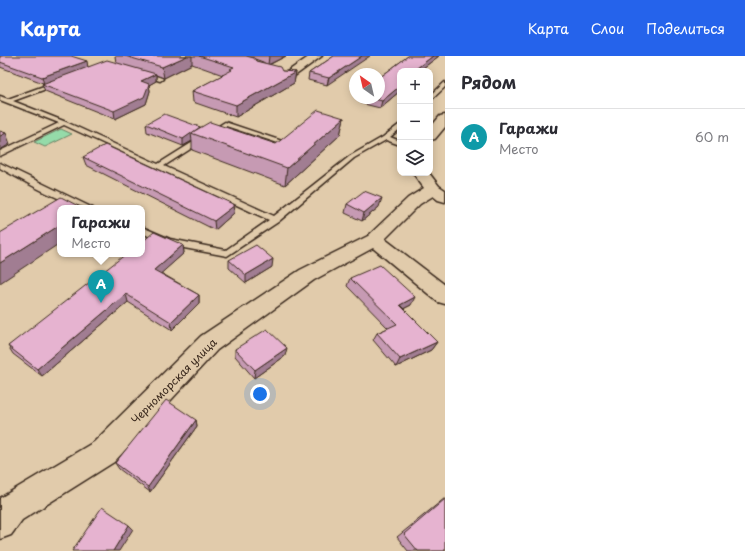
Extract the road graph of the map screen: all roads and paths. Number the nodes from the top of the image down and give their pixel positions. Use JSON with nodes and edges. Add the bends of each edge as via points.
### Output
{"nodes":[{"id":1,"x":317,"y":56,"type":"edge"},
{"id":2,"x":138,"y":72,"type":"edge"},
{"id":3,"x":285,"y":78,"type":"edge"},
{"id":4,"x":160,"y":79,"type":"edge"},
{"id":5,"x":59,"y":82,"type":"edge"},
{"id":6,"x":445,"y":84,"type":"edge"},
{"id":7,"x":433,"y":96,"type":"edge"},
{"id":8,"x":0,"y":98,"type":"edge"},
{"id":9,"x":9,"y":102,"type":"junction"},
{"id":10,"x":445,"y":119,"type":"edge"},
{"id":11,"x":64,"y":123,"type":"junction"},
{"id":12,"x":397,"y":129,"type":"edge"},
{"id":13,"x":433,"y":133,"type":"edge"},
{"id":14,"x":210,"y":134,"type":"junction"},
{"id":15,"x":218,"y":136,"type":"edge"},
{"id":16,"x":386,"y":138,"type":"junction"},
{"id":17,"x":397,"y":142,"type":"edge"},
{"id":18,"x":274,"y":150,"type":"edge"},
{"id":19,"x":0,"y":154,"type":"edge"},
{"id":20,"x":0,"y":165,"type":"edge"},
{"id":21,"x":158,"y":166,"type":"junction"},
{"id":22,"x":433,"y":186,"type":"edge"},
{"id":23,"x":82,"y":205,"type":"edge"},
{"id":24,"x":276,"y":220,"type":"junction"},
{"id":25,"x":145,"y":231,"type":"edge"},
{"id":26,"x":374,"y":240,"type":"junction"},
{"id":27,"x":445,"y":296,"type":"edge"},
{"id":28,"x":0,"y":524,"type":"edge"}],
"edges":[{"from":1,"to":3,"type":"street"},
{"from":2,"to":4,"type":"lane"},
{"from":5,"to":9,"type":"lane"},
{"from":6,"to":7,"type":"lane"},
{"from":8,"to":9,"type":"lane"},
{"from":9,"to":11,"type":"lane"},
{"from":10,"to":13,"type":"street"},
{"from":11,"to":19,"type":"lane"},
{"from":11,"to":21,"type":"lane"},
{"from":12,"to":16,"type":"lane"},
{"from":14,"to":15,"type":"lane"},
{"from":14,"to":18,"type":"lane","via":[[225,124],[283,143]]},
{"from":14,"to":21,"type":"lane"},
{"from":16,"to":17,"type":"lane"},
{"from":16,"to":24,"type":"lane","via":[[352,157]]},
{"from":20,"to":23,"type":"lane"},
{"from":21,"to":24,"type":"lane"},
{"from":22,"to":26,"type":"street","name":"Черноморская улица"},
{"from":24,"to":25,"type":"lane","via":[[227,253],[168,242]]},
{"from":26,"to":27,"type":"street"},
{"from":26,"to":28,"type":"street","name":"Черноморская улица","via":[[307,275],[209,343],[104,452],[11,509]]}]}
